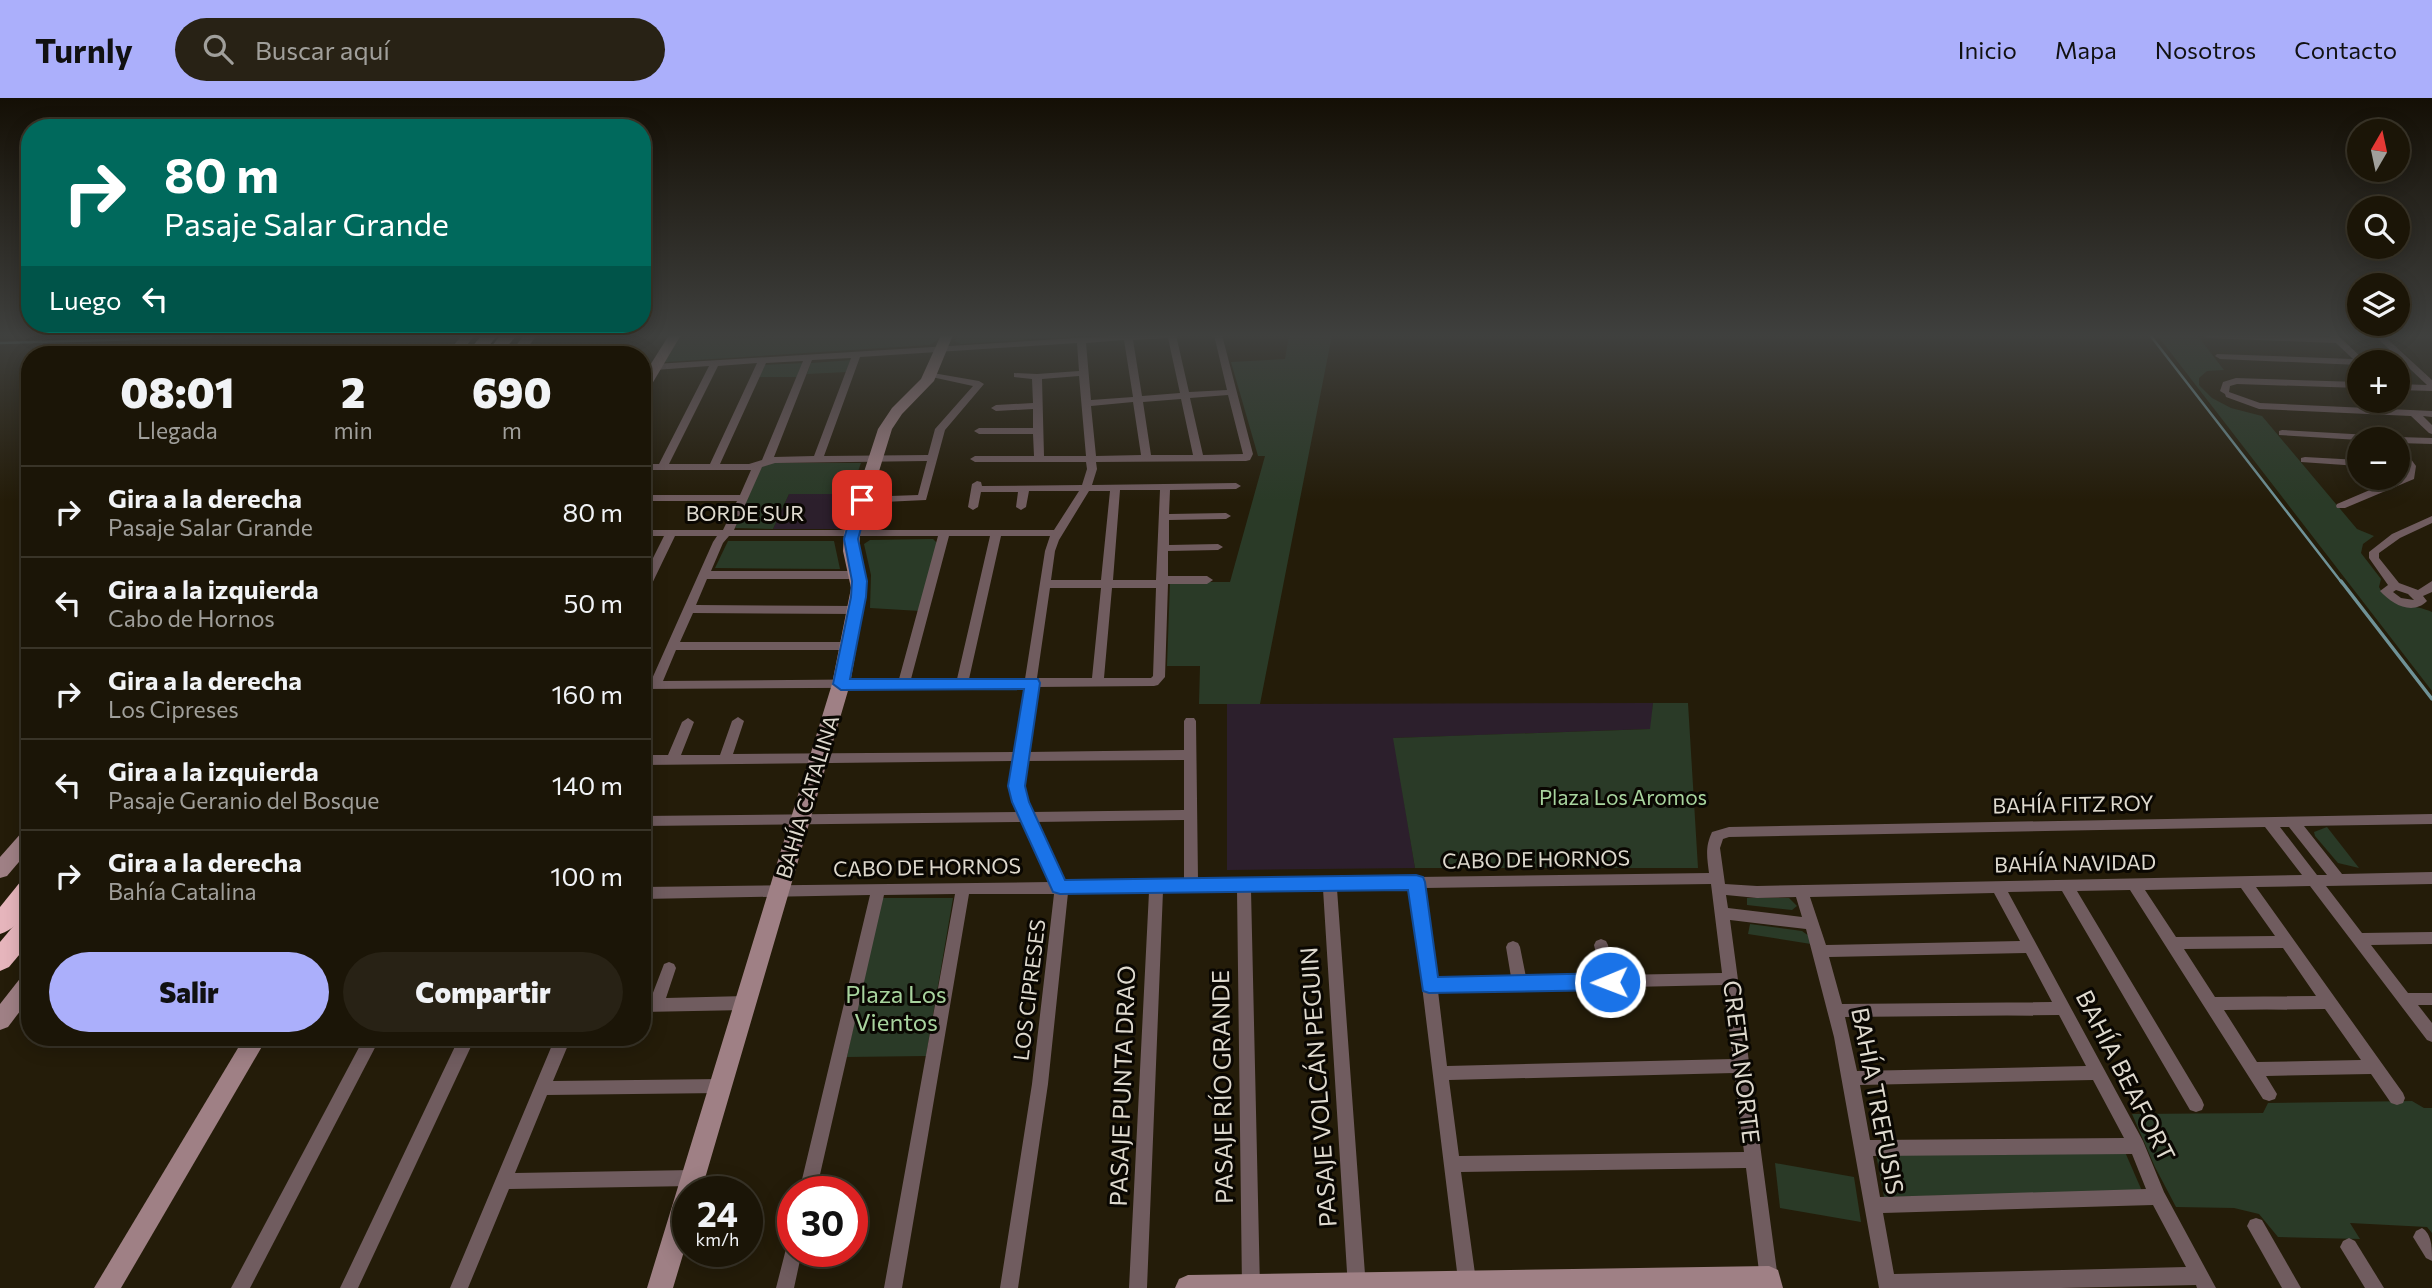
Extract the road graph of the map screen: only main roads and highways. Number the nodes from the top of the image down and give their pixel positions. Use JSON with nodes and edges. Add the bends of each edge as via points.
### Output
{"nodes":[{"id":1,"x":21,"y":899,"type":"edge"},
{"id":2,"x":0,"y":924,"type":"edge"},
{"id":3,"x":21,"y":935,"type":"edge"},
{"id":4,"x":0,"y":960,"type":"edge"}],
"edges":[{"from":1,"to":2,"type":"highway"},
{"from":3,"to":4,"type":"highway"}]}
